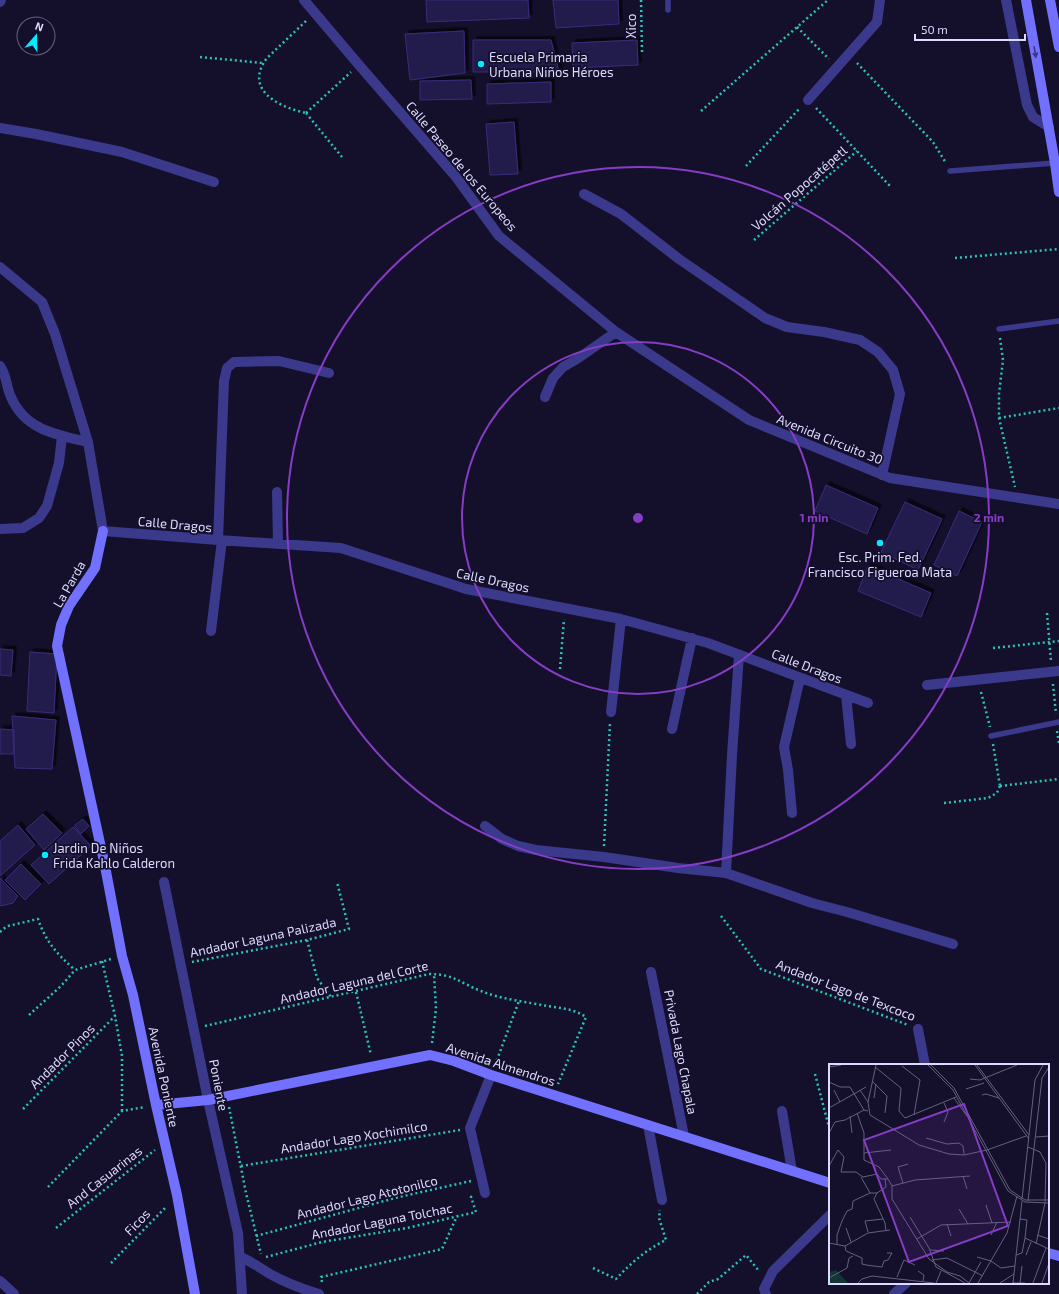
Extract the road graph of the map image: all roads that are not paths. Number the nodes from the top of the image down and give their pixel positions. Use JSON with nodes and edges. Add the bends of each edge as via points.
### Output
{"nodes":[{"id":1,"x":304,"y":0,"type":"edge"},
{"id":2,"x":668,"y":0,"type":"edge"},
{"id":3,"x":1006,"y":0,"type":"edge"},
{"id":4,"x":1026,"y":0,"type":"edge"},
{"id":5,"x":1050,"y":0,"type":"edge"},
{"id":6,"x":879,"y":5,"type":"edge"},
{"id":7,"x":668,"y":10,"type":"dead end"},
{"id":8,"x":1059,"y":47,"type":"edge"},
{"id":9,"x":808,"y":100,"type":"road end"},
{"id":10,"x":1049,"y":127,"type":"junction"},
{"id":11,"x":0,"y":128,"type":"edge"},
{"id":12,"x":1055,"y":164,"type":"junction"},
{"id":13,"x":950,"y":171,"type":"road end"},
{"id":14,"x":214,"y":182,"type":"dead end"},
{"id":15,"x":1059,"y":192,"type":"edge"},
{"id":16,"x":584,"y":194,"type":"dead end"},
{"id":17,"x":0,"y":267,"type":"edge"},
{"id":18,"x":1059,"y":321,"type":"edge"},
{"id":19,"x":999,"y":329,"type":"road end"},
{"id":20,"x":616,"y":332,"type":"junction"},
{"id":21,"x":0,"y":366,"type":"edge"},
{"id":22,"x":329,"y":372,"type":"dead end"},
{"id":23,"x":545,"y":397,"type":"dead end"},
{"id":24,"x":62,"y":436,"type":"junction"},
{"id":25,"x":88,"y":442,"type":"junction"},
{"id":26,"x":882,"y":475,"type":"junction"},
{"id":27,"x":277,"y":492,"type":"dead end"},
{"id":28,"x":1059,"y":504,"type":"edge"},
{"id":29,"x":0,"y":529,"type":"edge"},
{"id":30,"x":103,"y":531,"type":"junction"},
{"id":31,"x":220,"y":540,"type":"junction"},
{"id":32,"x":278,"y":544,"type":"junction"},
{"id":33,"x":621,"y":619,"type":"junction"},
{"id":34,"x":210,"y":631,"type":"dead end"},
{"id":35,"x":692,"y":638,"type":"junction"},
{"id":36,"x":739,"y":655,"type":"junction"},
{"id":37,"x":1059,"y":671,"type":"edge"},
{"id":38,"x":800,"y":678,"type":"junction"},
{"id":39,"x":927,"y":685,"type":"dead end"},
{"id":40,"x":846,"y":695,"type":"junction"},
{"id":41,"x":868,"y":703,"type":"dead end"},
{"id":42,"x":611,"y":712,"type":"road end"},
{"id":43,"x":1059,"y":722,"type":"edge"},
{"id":44,"x":672,"y":729,"type":"dead end"},
{"id":45,"x":991,"y":736,"type":"dead end"},
{"id":46,"x":851,"y":744,"type":"dead end"},
{"id":47,"x":792,"y":813,"type":"dead end"},
{"id":48,"x":485,"y":826,"type":"dead end"},
{"id":49,"x":105,"y":866,"type":"joint"},
{"id":50,"x":726,"y":873,"type":"junction"},
{"id":51,"x":164,"y":882,"type":"dead end"},
{"id":52,"x":954,"y":944,"type":"dead end"},
{"id":53,"x":651,"y":972,"type":"dead end"},
{"id":54,"x":918,"y":1029,"type":"road end"},
{"id":55,"x":925,"y":1064,"type":"edge"},
{"id":56,"x":491,"y":1075,"type":"junction"},
{"id":57,"x":208,"y":1100,"type":"junction"},
{"id":58,"x":156,"y":1106,"type":"junction"},
{"id":59,"x":782,"y":1111,"type":"dead end"},
{"id":60,"x":648,"y":1125,"type":"junction"},
{"id":61,"x":684,"y":1136,"type":"junction"},
{"id":62,"x":792,"y":1171,"type":"junction"},
{"id":63,"x":829,"y":1183,"type":"edge"},
{"id":64,"x":485,"y":1193,"type":"road end"},
{"id":65,"x":662,"y":1200,"type":"road end"},
{"id":66,"x":829,"y":1216,"type":"edge"},
{"id":67,"x":1049,"y":1253,"type":"edge"},
{"id":68,"x":1059,"y":1256,"type":"edge"},
{"id":69,"x":240,"y":1257,"type":"junction"},
{"id":70,"x":0,"y":1281,"type":"edge"},
{"id":71,"x":905,"y":1284,"type":"edge"},
{"id":72,"x":321,"y":1291,"type":"edge"},
{"id":73,"x":14,"y":1294,"type":"edge"},
{"id":74,"x":195,"y":1294,"type":"edge"},
{"id":75,"x":242,"y":1294,"type":"edge"},
{"id":76,"x":766,"y":1294,"type":"edge"},
{"id":77,"x":894,"y":1294,"type":"edge"}],
"edges":[{"from":1,"to":20,"type":"street","name":"Calle Paseo de los Europeos","via":[[456,177],[500,236]]},
{"from":2,"to":7,"type":"lane"},
{"from":3,"to":10,"type":"street","via":[[1027,105],[1033,117]]},
{"from":4,"to":10,"type":"street","one_way":true},
{"from":5,"to":8,"type":"street"},
{"from":6,"to":9,"type":"street","via":[[877,22]]},
{"from":10,"to":12,"type":"street"},
{"from":11,"to":14,"type":"street","via":[[122,152]]},
{"from":12,"to":13,"type":"lane"},
{"from":12,"to":15,"type":"street"},
{"from":16,"to":26,"type":"street","via":[[621,214],[679,259],[765,318],[787,328],[824,332],[860,340],[878,352],[893,370],[900,394]]},
{"from":17,"to":25,"type":"street","name":"La Parda","via":[[42,302],[55,334]]},
{"from":18,"to":19,"type":"lane"},
{"from":20,"to":23,"type":"street","via":[[563,367],[553,378]]},
{"from":20,"to":26,"type":"street","name":"Avenida Circuito 30","via":[[749,420]]},
{"from":21,"to":24,"type":"street","via":[[13,402],[25,419]]},
{"from":22,"to":31,"type":"street","via":[[279,361],[234,362],[227,368],[224,381]]},
{"from":24,"to":25,"type":"street"},
{"from":24,"to":29,"type":"street","via":[[59,463],[47,506],[39,518],[23,528]]},
{"from":25,"to":30,"type":"street","name":"La Parda"},
{"from":26,"to":28,"type":"street","name":"Avenida Circuito 30"},
{"from":27,"to":32,"type":"street"},
{"from":30,"to":31,"type":"street","name":"Calle Dragos"},
{"from":30,"to":49,"type":"street","name":"La Parda","via":[[95,568],[69,606],[61,625],[57,646]]},
{"from":31,"to":32,"type":"street","name":"Calle Dragos"},
{"from":31,"to":34,"type":"street"},
{"from":32,"to":33,"type":"street","name":"Calle Dragos","via":[[341,548],[466,589]]},
{"from":33,"to":35,"type":"street","name":"Calle Dragos"},
{"from":33,"to":42,"type":"street"},
{"from":35,"to":36,"type":"street","name":"Calle Dragos"},
{"from":35,"to":44,"type":"street"},
{"from":36,"to":38,"type":"street","name":"Calle Dragos"},
{"from":36,"to":50,"type":"street"},
{"from":37,"to":39,"type":"street"},
{"from":38,"to":40,"type":"street","name":"Calle Dragos"},
{"from":38,"to":47,"type":"street","via":[[784,747]]},
{"from":40,"to":41,"type":"street","name":"Calle Dragos"},
{"from":40,"to":46,"type":"street"},
{"from":43,"to":45,"type":"lane"},
{"from":48,"to":50,"type":"street","via":[[502,839],[536,850]]},
{"from":49,"to":58,"type":"street","name":"Avenida Poniente","via":[[122,956],[133,995]]},
{"from":50,"to":52,"type":"street","via":[[812,903]]},
{"from":51,"to":57,"type":"street","name":"Poniente"},
{"from":53,"to":61,"type":"street","name":"Privada Lago Chapala"},
{"from":54,"to":55,"type":"street"},
{"from":56,"to":57,"type":"street","name":"Avenida Almendros","via":[[430,1055]]},
{"from":56,"to":60,"type":"street","name":"Avenida Almendros"},
{"from":56,"to":64,"type":"street","via":[[470,1128]]},
{"from":57,"to":58,"type":"street","name":"Avenida Almendros"},
{"from":57,"to":69,"type":"street","name":"Poniente","via":[[238,1233]]},
{"from":58,"to":74,"type":"street","name":"Avenida Poniente","via":[[177,1195]]},
{"from":59,"to":62,"type":"street"},
{"from":60,"to":61,"type":"street","name":"Avenida Almendros"},
{"from":60,"to":65,"type":"street"},
{"from":61,"to":62,"type":"street","name":"Avenida Almendros"},
{"from":62,"to":63,"type":"street","name":"Avenida Almendros"},
{"from":66,"to":76,"type":"street","via":[[773,1271],[764,1289]]},
{"from":67,"to":68,"type":"street"},
{"from":69,"to":72,"type":"street","via":[[295,1287]]},
{"from":69,"to":75,"type":"street","name":"Poniente"},
{"from":70,"to":73,"type":"street"},
{"from":71,"to":77,"type":"street"}]}
